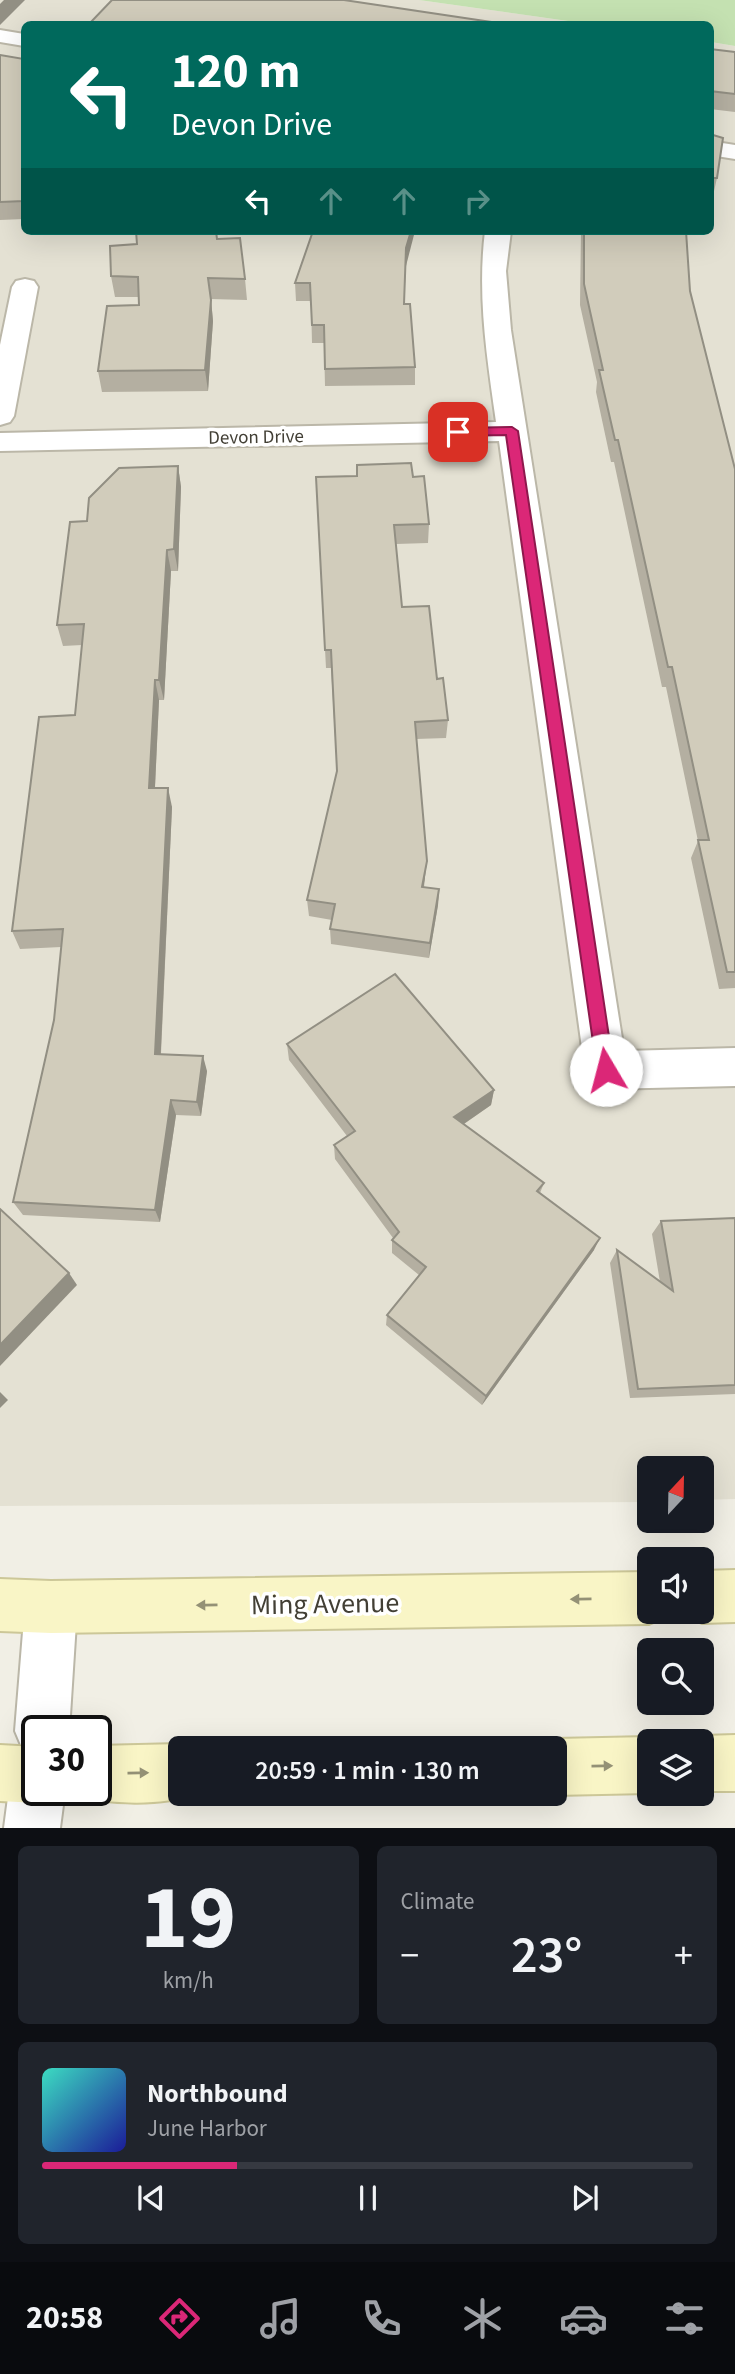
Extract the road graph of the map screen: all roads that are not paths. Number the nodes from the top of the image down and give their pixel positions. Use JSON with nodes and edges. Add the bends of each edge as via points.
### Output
{"nodes":[{"id":1,"x":0,"y":36,"type":"edge"},
{"id":2,"x":21,"y":40,"type":"edge"},
{"id":3,"x":714,"y":149,"type":"edge"},
{"id":4,"x":735,"y":152,"type":"edge"},
{"id":5,"x":498,"y":235,"type":"edge"},
{"id":6,"x":25,"y":286,"type":"dead end"},
{"id":7,"x":0,"y":416,"type":"edge"},
{"id":8,"x":512,"y":431,"type":"junction"},
{"id":9,"x":0,"y":442,"type":"edge"},
{"id":10,"x":735,"y":1067,"type":"edge"},
{"id":11,"x":735,"y":1596,"type":"edge"},
{"id":12,"x":714,"y":1597,"type":"edge"},
{"id":13,"x":637,"y":1598,"type":"edge"},
{"id":14,"x":0,"y":1605,"type":"edge"},
{"id":15,"x":51,"y":1607,"type":"junction"},
{"id":16,"x":44,"y":1715,"type":"edge"},
{"id":17,"x":735,"y":1763,"type":"edge"},
{"id":18,"x":714,"y":1764,"type":"edge"},
{"id":19,"x":637,"y":1765,"type":"edge"},
{"id":20,"x":567,"y":1767,"type":"edge"},
{"id":21,"x":168,"y":1772,"type":"edge"},
{"id":22,"x":0,"y":1773,"type":"edge"},
{"id":23,"x":21,"y":1774,"type":"edge"},
{"id":24,"x":112,"y":1774,"type":"edge"},
{"id":25,"x":35,"y":1806,"type":"edge"},
{"id":26,"x":32,"y":1828,"type":"edge"}],
"edges":[{"from":1,"to":2,"type":"street"},
{"from":3,"to":4,"type":"street"},
{"from":5,"to":8,"type":"street","via":[[493,271],[497,330]]},
{"from":6,"to":7,"type":"street"},
{"from":8,"to":9,"type":"street","name":"Devon Drive"},
{"from":8,"to":10,"type":"street","via":[[606,1070]]},
{"from":11,"to":12,"type":"main road"},
{"from":13,"to":15,"type":"main road","name":"Ming Avenue","one_way":true},
{"from":14,"to":15,"type":"main road","name":"Ming Avenue"},
{"from":15,"to":16,"type":"street"},
{"from":17,"to":18,"type":"main road"},
{"from":20,"to":19,"type":"main road","one_way":true},
{"from":24,"to":21,"type":"main road","one_way":true},
{"from":22,"to":23,"type":"main road"},
{"from":25,"to":26,"type":"street"}]}
